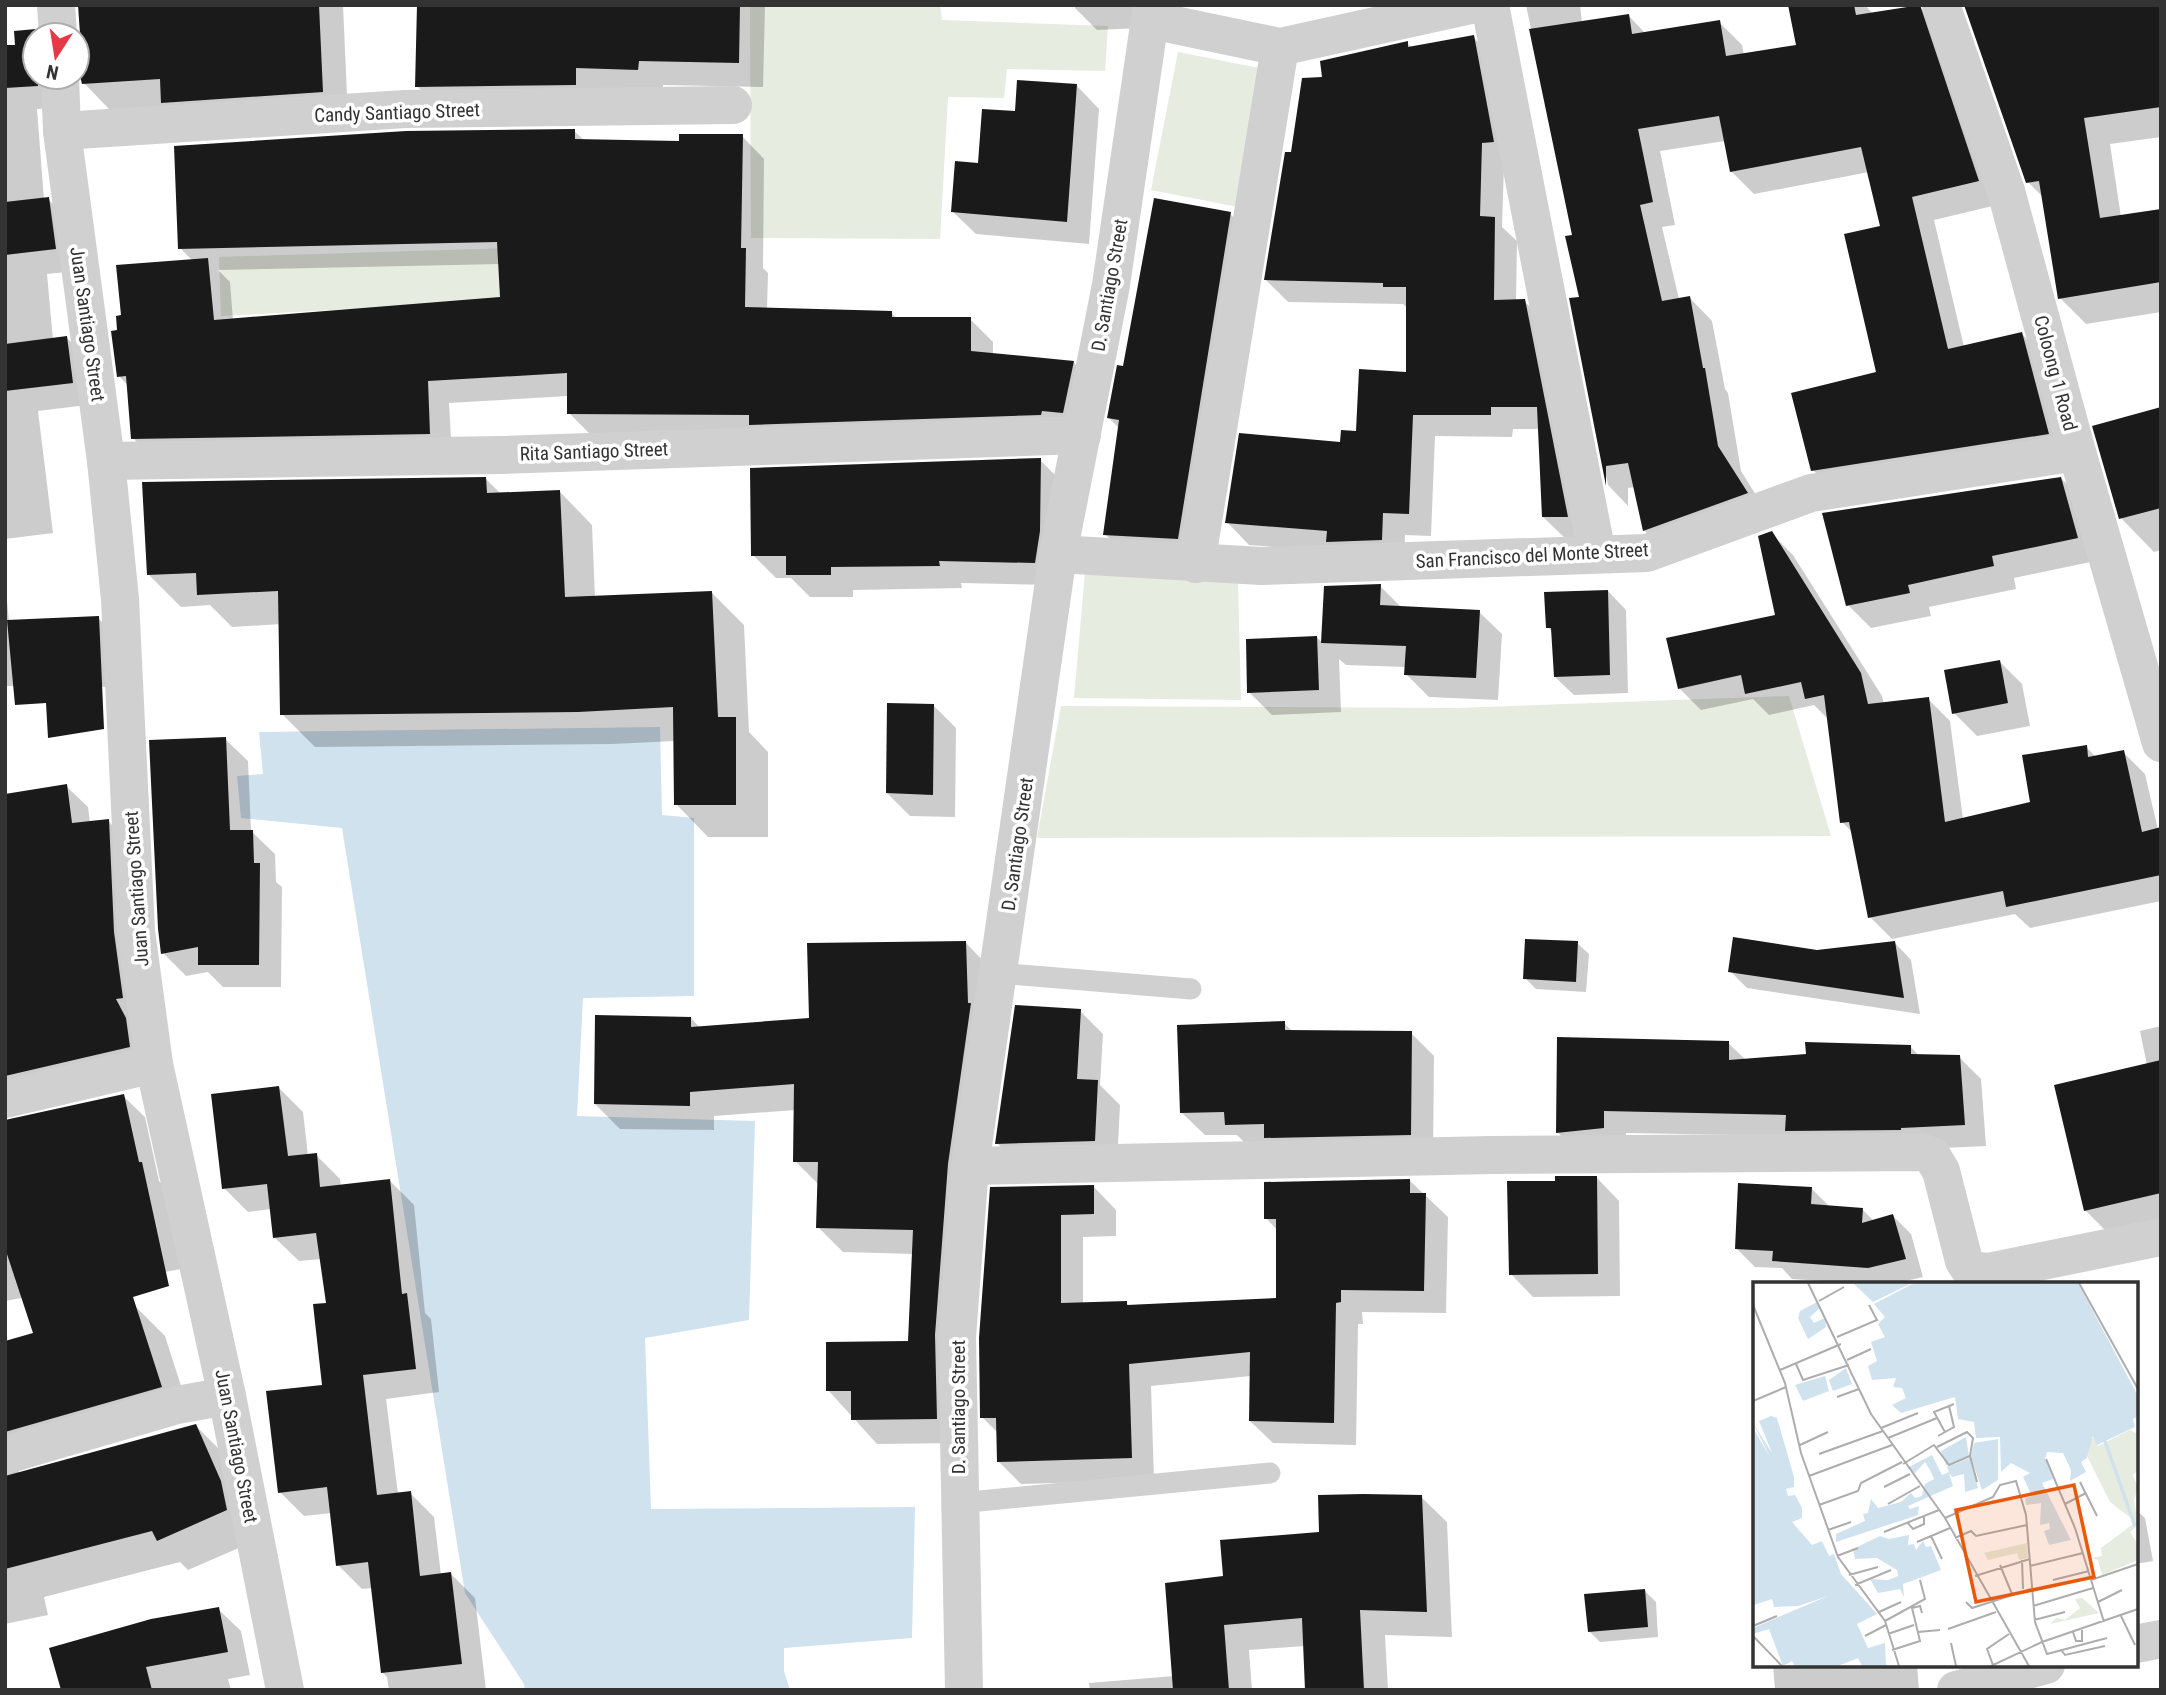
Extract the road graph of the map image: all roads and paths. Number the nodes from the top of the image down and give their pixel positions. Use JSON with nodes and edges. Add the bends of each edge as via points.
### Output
{"nodes":[{"id":1,"x":1471,"y":5,"type":"edge"},
{"id":2,"x":1490,"y":5,"type":"edge"},
{"id":3,"x":1941,"y":5,"type":"edge"},
{"id":4,"x":1151,"y":13,"type":"edge"},
{"id":5,"x":1280,"y":47,"type":"junction"},
{"id":6,"x":61,"y":91,"type":"edge"},
{"id":7,"x":733,"y":105,"type":"dead end"},
{"id":8,"x":62,"y":131,"type":"junction"},
{"id":9,"x":1082,"y":435,"type":"junction"},
{"id":10,"x":2077,"y":452,"type":"junction"},
{"id":11,"x":106,"y":461,"type":"junction"},
{"id":12,"x":1058,"y":554,"type":"junction"},
{"id":13,"x":1597,"y":554,"type":"junction"},
{"id":14,"x":1196,"y":564,"type":"junction"},
{"id":15,"x":2149,"y":660,"type":"edge"},
{"id":16,"x":2161,"y":743,"type":"edge"},
{"id":17,"x":998,"y":973,"type":"junction"},
{"id":18,"x":1191,"y":989,"type":"dead end"},
{"id":19,"x":155,"y":1064,"type":"junction"},
{"id":20,"x":5,"y":1099,"type":"edge"},
{"id":21,"x":970,"y":1167,"type":"junction"},
{"id":22,"x":2161,"y":1237,"type":"edge"},
{"id":23,"x":227,"y":1396,"type":"junction"},
{"id":24,"x":5,"y":1455,"type":"edge"},
{"id":25,"x":1270,"y":1473,"type":"dead end"},
{"id":26,"x":959,"y":1503,"type":"junction"},
{"id":27,"x":2161,"y":1639,"type":"edge"},
{"id":28,"x":2138,"y":1644,"type":"edge"},
{"id":29,"x":2042,"y":1667,"type":"edge"},
{"id":30,"x":2009,"y":1682,"type":"edge"},
{"id":31,"x":285,"y":1690,"type":"edge"},
{"id":32,"x":964,"y":1690,"type":"edge"},
{"id":33,"x":1956,"y":1690,"type":"edge"}],
"edges":[{"from":1,"to":5,"type":"street"},
{"from":2,"to":13,"type":"street"},
{"from":3,"to":10,"type":"street","name":"Coloong 1 Road","via":[[2006,191]]},
{"from":4,"to":5,"type":"street"},
{"from":4,"to":9,"type":"street","name":"D. Santiago Street","via":[[1111,285]]},
{"from":5,"to":14,"type":"street"},
{"from":6,"to":8,"type":"street","name":"Juan Santiago Street"},
{"from":7,"to":8,"type":"street","name":"Candy Santiago Street","via":[[405,109]]},
{"from":8,"to":11,"type":"street","name":"Juan Santiago Street"},
{"from":9,"to":11,"type":"street","name":"Rita Santiago Street","via":[[516,454]]},
{"from":9,"to":12,"type":"street","name":"D. Santiago Street"},
{"from":10,"to":13,"type":"street","name":"San Francisco del Monte Street","via":[[1811,493],[1647,553]]},
{"from":10,"to":15,"type":"street","name":"Coloong 1 Road"},
{"from":11,"to":19,"type":"street","name":"Juan Santiago Street","via":[[120,599],[135,931]]},
{"from":12,"to":14,"type":"street","name":"San Francisco del Monte Street"},
{"from":12,"to":17,"type":"street","name":"D. Santiago Street"},
{"from":13,"to":14,"type":"street","name":"San Francisco del Monte Street","via":[[1261,566]]},
{"from":15,"to":16,"type":"street","name":"Coloong 1 Road"},
{"from":17,"to":18,"type":"lane"},
{"from":17,"to":21,"type":"street","name":"D. Santiago Street"},
{"from":19,"to":20,"type":"street"},
{"from":19,"to":23,"type":"street","name":"Juan Santiago Street"},
{"from":21,"to":22,"type":"street","via":[[1492,1155],[1921,1152],[1932,1156],[1941,1171],[1970,1270],[1988,1272]]},
{"from":21,"to":26,"type":"street","name":"D. Santiago Street","via":[[957,1336]]},
{"from":23,"to":24,"type":"street","via":[[177,1405]]},
{"from":23,"to":31,"type":"street","name":"Juan Santiago Street"},
{"from":25,"to":26,"type":"lane"},
{"from":26,"to":32,"type":"street","name":"D. Santiago Street"},
{"from":27,"to":28,"type":"street"},
{"from":29,"to":30,"type":"street"},
{"from":30,"to":33,"type":"street"}]}
